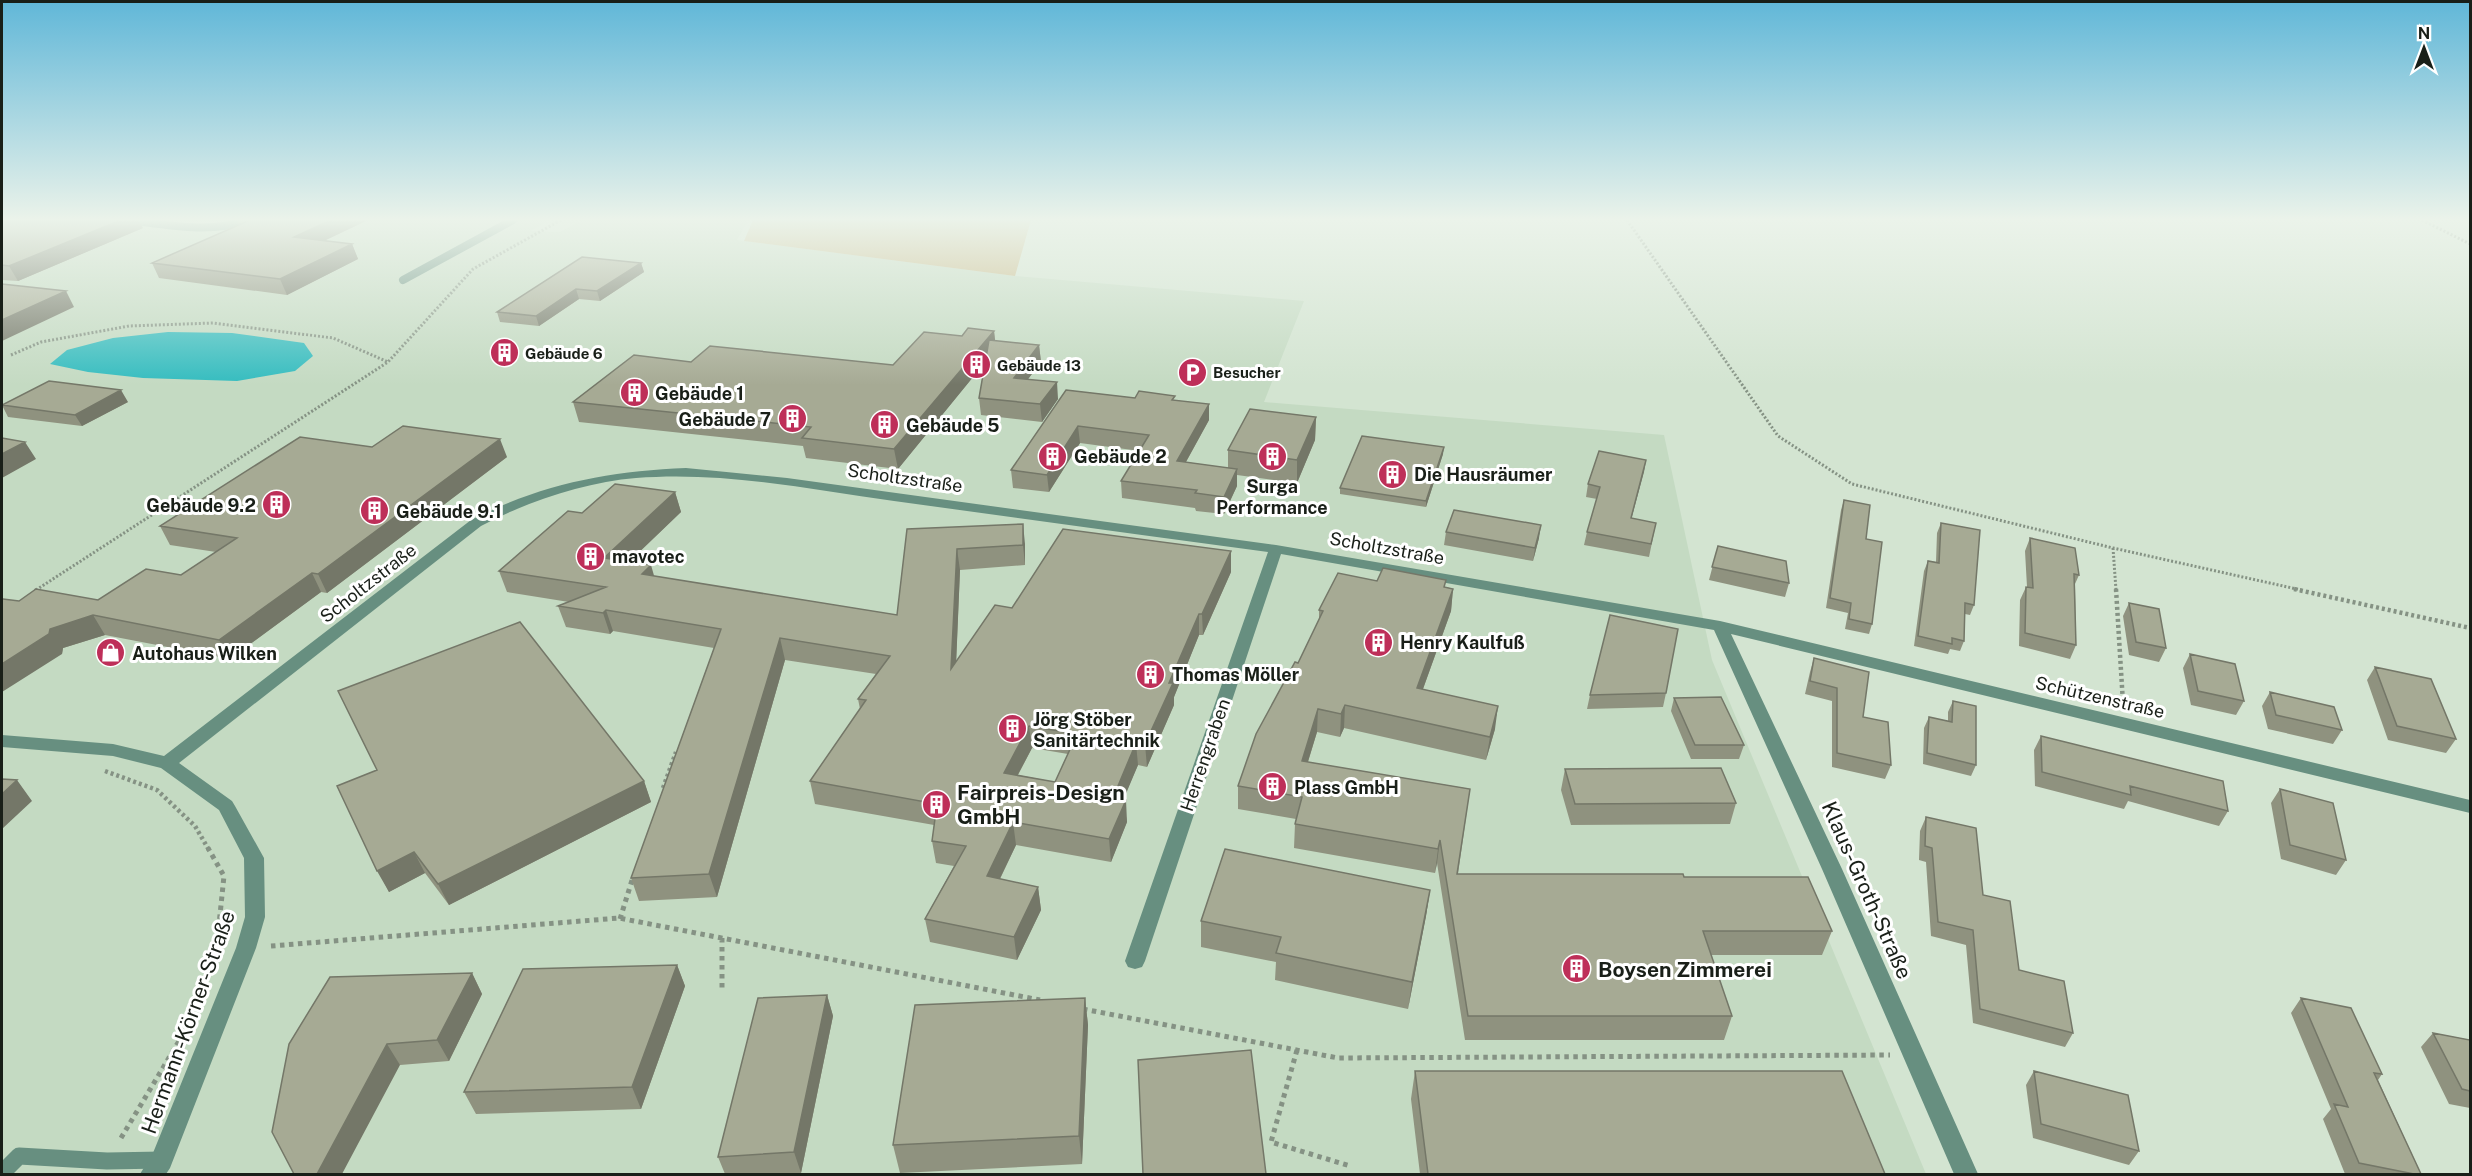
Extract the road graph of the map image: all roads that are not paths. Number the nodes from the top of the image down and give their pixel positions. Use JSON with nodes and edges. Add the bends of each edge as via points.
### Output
{"nodes":[{"id":1,"x":412,"y":275,"type":"edge"},
{"id":2,"x":403,"y":280,"type":"dead end"},
{"id":3,"x":1276,"y":549,"type":"junction"},
{"id":4,"x":1720,"y":626,"type":"junction"},
{"id":5,"x":2,"y":741,"type":"edge"},
{"id":6,"x":167,"y":763,"type":"junction"},
{"id":7,"x":2470,"y":807,"type":"edge"},
{"id":8,"x":1135,"y":961,"type":"dead end"},
{"id":9,"x":157,"y":1167,"type":"edge"},
{"id":10,"x":2,"y":1173,"type":"edge"},
{"id":11,"x":1966,"y":1174,"type":"edge"}],
"edges":[{"from":1,"to":2,"type":"lane"},
{"from":3,"to":4,"type":"street","name":"Scholtzstraße"},
{"from":3,"to":6,"type":"street","name":"Scholtzstraße","via":[[787,482],[687,472],[634,474],[560,489],[476,523]]},
{"from":3,"to":8,"type":"street","name":"Herrengraben"},
{"from":4,"to":7,"type":"street","name":"Schützenstraße"},
{"from":4,"to":11,"type":"street","name":"Klaus-Groth-Straße"},
{"from":5,"to":6,"type":"street","name":"Hermann-Körner-Straße","via":[[113,750]]},
{"from":6,"to":9,"type":"street","name":"Hermann-Körner-Straße","via":[[226,806],[254,858],[255,917]]},
{"from":9,"to":10,"type":"lane","via":[[19,1156]]}]}
